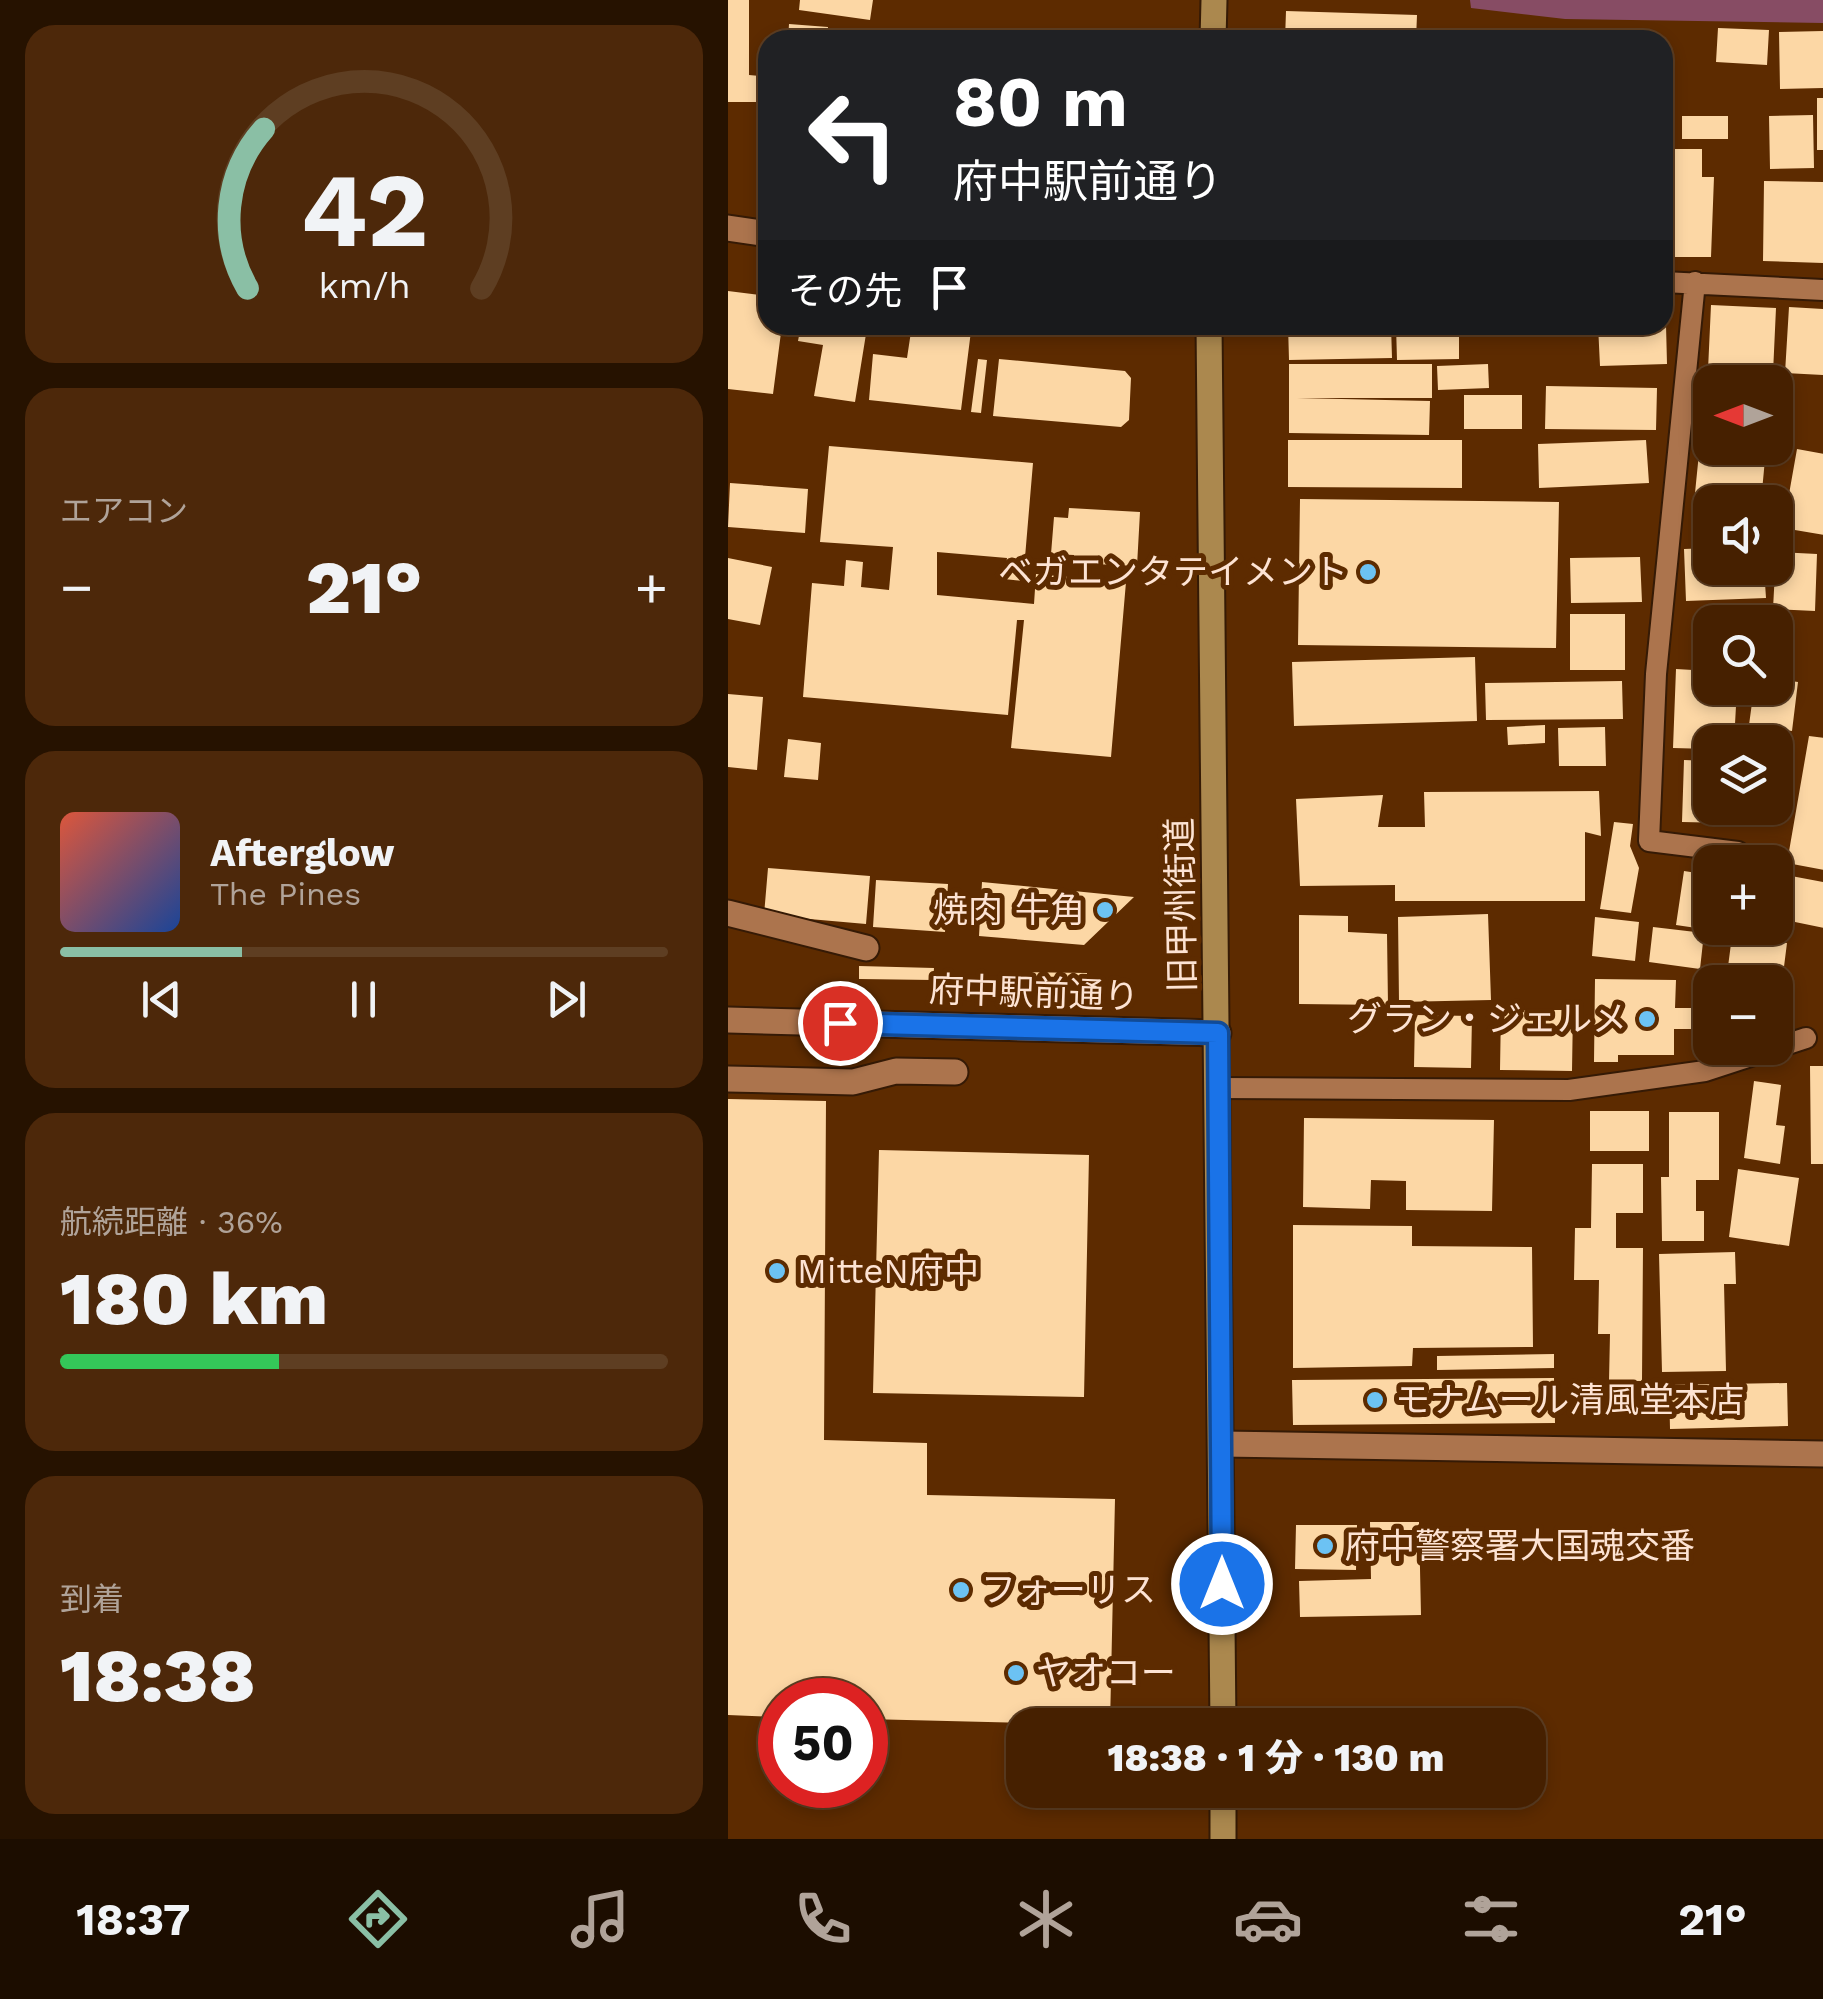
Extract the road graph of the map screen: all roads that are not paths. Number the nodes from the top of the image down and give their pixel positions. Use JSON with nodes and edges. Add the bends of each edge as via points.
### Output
{"nodes":[{"id":1,"x":1214,"y":0,"type":"edge"},
{"id":2,"x":1213,"y":30,"type":"edge"},
{"id":3,"x":728,"y":228,"type":"edge"},
{"id":4,"x":758,"y":232,"type":"edge"},
{"id":5,"x":1673,"y":282,"type":"edge"},
{"id":6,"x":1695,"y":282,"type":"junction"},
{"id":7,"x":1824,"y":290,"type":"edge"},
{"id":8,"x":1210,"y":335,"type":"edge"},
{"id":9,"x":1693,"y":846,"type":"edge"},
{"id":10,"x":728,"y":914,"type":"edge"},
{"id":11,"x":866,"y":948,"type":"dead end"},
{"id":12,"x":728,"y":1020,"type":"edge"},
{"id":13,"x":1218,"y":1033,"type":"junction"},
{"id":14,"x":1806,"y":1038,"type":"dead end"},
{"id":15,"x":955,"y":1072,"type":"dead end"},
{"id":16,"x":728,"y":1079,"type":"edge"},
{"id":17,"x":1217,"y":1088,"type":"junction"},
{"id":18,"x":1221,"y":1444,"type":"junction"},
{"id":19,"x":1824,"y":1454,"type":"edge"},
{"id":20,"x":1223,"y":1708,"type":"edge"},
{"id":21,"x":1223,"y":1808,"type":"edge"},
{"id":22,"x":1224,"y":1839,"type":"edge"}],
"edges":[{"from":1,"to":2,"type":"main road"},
{"from":3,"to":4,"type":"street"},
{"from":5,"to":6,"type":"lane"},
{"from":6,"to":7,"type":"lane"},
{"from":6,"to":9,"type":"lane","via":[[1656,674],[1648,841]]},
{"from":8,"to":13,"type":"main road","name":"旧甲州街道"},
{"from":10,"to":11,"type":"street"},
{"from":12,"to":13,"type":"street","name":"府中駅前通り"},
{"from":13,"to":17,"type":"main road","name":"旧甲州街道"},
{"from":14,"to":17,"type":"lane","via":[[1705,1070],[1569,1090]]},
{"from":15,"to":16,"type":"street","via":[[896,1071],[852,1082]]},
{"from":17,"to":18,"type":"main road","name":"旧甲州街道"},
{"from":18,"to":19,"type":"street"},
{"from":18,"to":20,"type":"main road","name":"旧甲州街道"},
{"from":21,"to":22,"type":"main road"}]}
